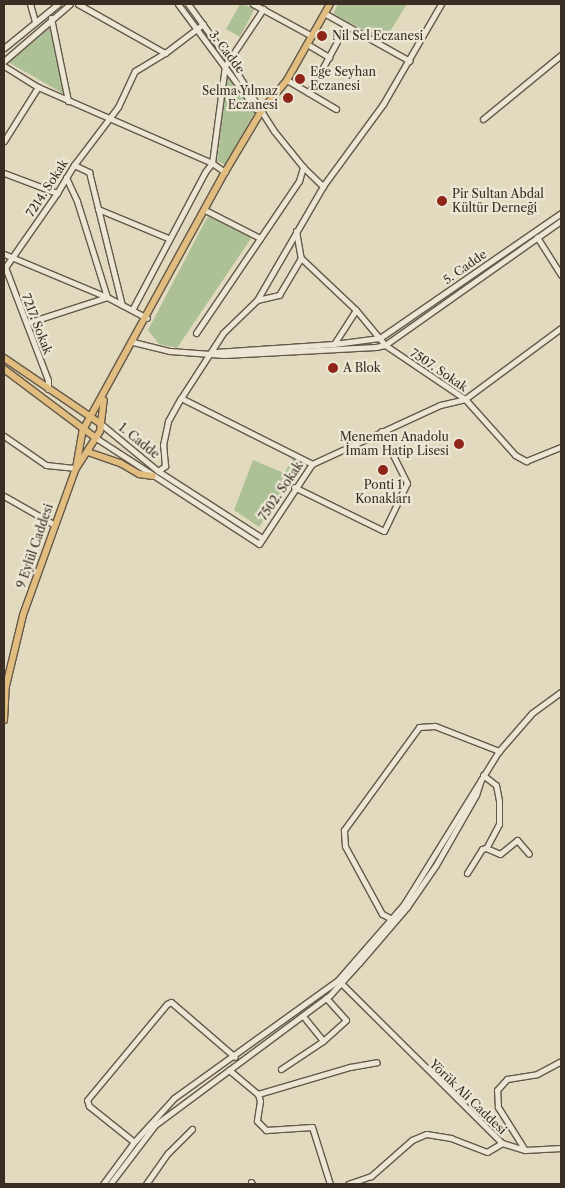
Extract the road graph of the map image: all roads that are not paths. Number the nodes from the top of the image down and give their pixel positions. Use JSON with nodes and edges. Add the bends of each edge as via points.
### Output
{"nodes":[{"id":1,"x":30,"y":4,"type":"edge"},
{"id":2,"x":58,"y":4,"type":"edge"},
{"id":3,"x":70,"y":4,"type":"edge"},
{"id":4,"x":78,"y":4,"type":"edge"},
{"id":5,"x":178,"y":4,"type":"edge"},
{"id":6,"x":188,"y":4,"type":"edge"},
{"id":7,"x":253,"y":4,"type":"edge"},
{"id":8,"x":330,"y":4,"type":"edge"},
{"id":9,"x":441,"y":4,"type":"edge"},
{"id":10,"x":263,"y":9,"type":"junction"},
{"id":11,"x":324,"y":13,"type":"junction"},
{"id":12,"x":51,"y":18,"type":"junction"},
{"id":13,"x":35,"y":22,"type":"junction"},
{"id":14,"x":203,"y":24,"type":"junction"},
{"id":15,"x":346,"y":25,"type":"junction"},
{"id":16,"x":197,"y":29,"type":"junction"},
{"id":17,"x":312,"y":36,"type":"junction"},
{"id":18,"x":307,"y":44,"type":"junction"},
{"id":19,"x":4,"y":48,"type":"edge"},
{"id":20,"x":165,"y":53,"type":"junction"},
{"id":21,"x":561,"y":55,"type":"edge"},
{"id":22,"x":329,"y":57,"type":"junction"},
{"id":23,"x":410,"y":60,"type":"junction"},
{"id":24,"x":4,"y":61,"type":"edge"},
{"id":25,"x":230,"y":62,"type":"junction"},
{"id":26,"x":4,"y":66,"type":"edge"},
{"id":27,"x":225,"y":66,"type":"junction"},
{"id":28,"x":287,"y":80,"type":"junction"},
{"id":29,"x":38,"y":87,"type":"junction"},
{"id":30,"x":309,"y":92,"type":"junction"},
{"id":31,"x":68,"y":101,"type":"junction"},
{"id":32,"x":336,"y":109,"type":"dead end"},
{"id":33,"x":262,"y":110,"type":"junction"},
{"id":34,"x":108,"y":119,"type":"junction"},
{"id":35,"x":483,"y":120,"type":"dead end"},
{"id":36,"x":4,"y":140,"type":"edge"},
{"id":37,"x":212,"y":163,"type":"junction"},
{"id":38,"x":74,"y":164,"type":"junction"},
{"id":39,"x":303,"y":167,"type":"junction"},
{"id":40,"x":225,"y":172,"type":"junction"},
{"id":41,"x":4,"y":173,"type":"edge"},
{"id":42,"x":66,"y":177,"type":"junction"},
{"id":43,"x":323,"y":186,"type":"junction"},
{"id":44,"x":57,"y":194,"type":"junction"},
{"id":45,"x":98,"y":209,"type":"junction"},
{"id":46,"x":205,"y":210,"type":"junction"},
{"id":47,"x":561,"y":213,"type":"edge"},
{"id":48,"x":561,"y":221,"type":"edge"},
{"id":49,"x":296,"y":231,"type":"junction"},
{"id":50,"x":537,"y":237,"type":"junction"},
{"id":51,"x":168,"y":238,"type":"junction"},
{"id":52,"x":260,"y":238,"type":"junction"},
{"id":53,"x":4,"y":254,"type":"edge"},
{"id":54,"x":13,"y":256,"type":"junction"},
{"id":55,"x":300,"y":258,"type":"junction"},
{"id":56,"x":4,"y":268,"type":"edge"},
{"id":57,"x":561,"y":275,"type":"edge"},
{"id":58,"x":106,"y":297,"type":"junction"},
{"id":59,"x":257,"y":300,"type":"junction"},
{"id":60,"x":122,"y":305,"type":"junction"},
{"id":61,"x":132,"y":310,"type":"junction"},
{"id":62,"x":356,"y":310,"type":"junction"},
{"id":63,"x":147,"y":318,"type":"junction"},
{"id":64,"x":27,"y":323,"type":"junction"},
{"id":65,"x":561,"y":328,"type":"edge"},
{"id":66,"x":196,"y":333,"type":"dead end"},
{"id":67,"x":380,"y":338,"type":"junction"},
{"id":68,"x":133,"y":342,"type":"junction"},
{"id":69,"x":334,"y":344,"type":"junction"},
{"id":70,"x":385,"y":345,"type":"junction"},
{"id":71,"x":212,"y":353,"type":"junction"},
{"id":72,"x":4,"y":358,"type":"edge"},
{"id":73,"x":4,"y":369,"type":"edge"},
{"id":74,"x":48,"y":389,"type":"junction"},
{"id":75,"x":106,"y":392,"type":"junction"},
{"id":76,"x":181,"y":398,"type":"junction"},
{"id":77,"x":465,"y":399,"type":"junction"},
{"id":78,"x":90,"y":416,"type":"junction"},
{"id":79,"x":101,"y":424,"type":"junction"},
{"id":80,"x":83,"y":430,"type":"junction"},
{"id":81,"x":381,"y":431,"type":"junction"},
{"id":82,"x":4,"y":436,"type":"edge"},
{"id":83,"x":96,"y":438,"type":"junction"},
{"id":84,"x":561,"y":447,"type":"edge"},
{"id":85,"x":88,"y":452,"type":"junction"},
{"id":86,"x":312,"y":464,"type":"junction"},
{"id":87,"x":76,"y":468,"type":"junction"},
{"id":88,"x":155,"y":474,"type":"junction"},
{"id":89,"x":294,"y":487,"type":"junction"},
{"id":90,"x":4,"y":496,"type":"edge"},
{"id":91,"x":53,"y":524,"type":"junction"},
{"id":92,"x":262,"y":538,"type":"junction"},
{"id":93,"x":259,"y":544,"type":"joint"},
{"id":94,"x":561,"y":692,"type":"edge"},
{"id":95,"x":4,"y":709,"type":"edge"},
{"id":96,"x":4,"y":720,"type":"edge"},
{"id":97,"x":499,"y":751,"type":"junction"},
{"id":98,"x":483,"y":774,"type":"junction"},
{"id":99,"x":486,"y":848,"type":"junction"},
{"id":100,"x":530,"y":854,"type":"dead end"},
{"id":101,"x":467,"y":873,"type":"dead end"},
{"id":102,"x":392,"y":919,"type":"junction"},
{"id":103,"x":339,"y":982,"type":"junction"},
{"id":104,"x":326,"y":998,"type":"junction"},
{"id":105,"x":303,"y":1016,"type":"junction"},
{"id":106,"x":323,"y":1041,"type":"junction"},
{"id":107,"x":235,"y":1057,"type":"junction"},
{"id":108,"x":561,"y":1061,"type":"edge"},
{"id":109,"x":377,"y":1062,"type":"dead end"},
{"id":110,"x":281,"y":1069,"type":"dead end"},
{"id":111,"x":229,"y":1070,"type":"junction"},
{"id":112,"x":258,"y":1094,"type":"junction"},
{"id":113,"x":192,"y":1129,"type":"dead end"},
{"id":114,"x":134,"y":1142,"type":"junction"},
{"id":115,"x":502,"y":1143,"type":"junction"},
{"id":116,"x":561,"y":1148,"type":"edge"},
{"id":117,"x":525,"y":1150,"type":"junction"},
{"id":118,"x":103,"y":1184,"type":"edge"},
{"id":119,"x":110,"y":1184,"type":"edge"},
{"id":120,"x":146,"y":1184,"type":"edge"},
{"id":121,"x":330,"y":1184,"type":"edge"},
{"id":122,"x":348,"y":1184,"type":"edge"}],
"edges":[{"from":1,"to":13,"type":"street"},
{"from":2,"to":13,"type":"street"},
{"from":3,"to":12,"type":"street"},
{"from":4,"to":20,"type":"street"},
{"from":5,"to":16,"type":"street","name":"3. Cadde"},
{"from":6,"to":14,"type":"street","name":"3. Cadde"},
{"from":7,"to":10,"type":"street"},
{"from":8,"to":11,"type":"main road","name":"9 Eylül Caddesi"},
{"from":9,"to":23,"type":"street"},
{"from":10,"to":17,"type":"street"},
{"from":10,"to":25,"type":"street"},
{"from":11,"to":15,"type":"street"},
{"from":11,"to":17,"type":"main road","name":"9 Eylül Caddesi"},
{"from":12,"to":24,"type":"street"},
{"from":12,"to":31,"type":"street"},
{"from":13,"to":19,"type":"street"},
{"from":14,"to":16,"type":"street","name":"7214. Sokak"},
{"from":14,"to":25,"type":"street","name":"3. Cadde"},
{"from":15,"to":22,"type":"street"},
{"from":15,"to":23,"type":"street"},
{"from":16,"to":20,"type":"street","name":"7214. Sokak"},
{"from":16,"to":27,"type":"street","name":"3. Cadde"},
{"from":17,"to":18,"type":"main road","name":"9 Eylül Caddesi"},
{"from":18,"to":22,"type":"street"},
{"from":18,"to":28,"type":"main road","name":"9 Eylül Caddesi"},
{"from":20,"to":34,"type":"street","name":"7214. Sokak","via":[[135,71]]},
{"from":21,"to":35,"type":"street"},
{"from":22,"to":30,"type":"street"},
{"from":23,"to":43,"type":"street"},
{"from":25,"to":27,"type":"street"},
{"from":25,"to":33,"type":"street","name":"3. Cadde"},
{"from":26,"to":29,"type":"street"},
{"from":27,"to":33,"type":"street","name":"3. Cadde","via":[[256,109]]},
{"from":27,"to":37,"type":"street"},
{"from":28,"to":30,"type":"street"},
{"from":28,"to":33,"type":"main road","name":"9 Eylül Caddesi"},
{"from":29,"to":31,"type":"street"},
{"from":29,"to":36,"type":"street"},
{"from":30,"to":32,"type":"street"},
{"from":31,"to":34,"type":"street"},
{"from":33,"to":39,"type":"street","name":"3. Cadde"},
{"from":33,"to":40,"type":"main road","name":"9 Eylül Caddesi"},
{"from":34,"to":37,"type":"street"},
{"from":34,"to":38,"type":"street","name":"7214. Sokak"},
{"from":37,"to":40,"type":"street"},
{"from":37,"to":51,"type":"street"},
{"from":38,"to":42,"type":"street","name":"7214. Sokak"},
{"from":38,"to":45,"type":"street","via":[[89,172]]},
{"from":39,"to":43,"type":"street","name":"3. Cadde"},
{"from":39,"to":52,"type":"street","via":[[298,181]]},
{"from":40,"to":46,"type":"main road","name":"9 Eylül Caddesi"},
{"from":41,"to":44,"type":"street"},
{"from":42,"to":44,"type":"street","name":"7214. Sokak"},
{"from":42,"to":58,"type":"street","via":[[77,201]]},
{"from":43,"to":49,"type":"street"},
{"from":44,"to":54,"type":"street","name":"7214. Sokak"},
{"from":45,"to":51,"type":"street"},
{"from":45,"to":60,"type":"street"},
{"from":46,"to":52,"type":"street"},
{"from":46,"to":63,"type":"main road","name":"9 Eylül Caddesi"},
{"from":47,"to":67,"type":"street","name":"5. Cadde"},
{"from":48,"to":50,"type":"street"},
{"from":49,"to":55,"type":"street"},
{"from":49,"to":59,"type":"street"},
{"from":50,"to":57,"type":"street"},
{"from":50,"to":70,"type":"street"},
{"from":51,"to":61,"type":"street"},
{"from":52,"to":66,"type":"street"},
{"from":53,"to":54,"type":"street"},
{"from":54,"to":56,"type":"street","name":"7214. Sokak"},
{"from":54,"to":58,"type":"street"},
{"from":55,"to":59,"type":"street","via":[[279,296]]},
{"from":55,"to":62,"type":"street"},
{"from":56,"to":64,"type":"street","name":"7217. Sokak"},
{"from":58,"to":60,"type":"street"},
{"from":58,"to":64,"type":"street"},
{"from":59,"to":71,"type":"street","via":[[223,333]]},
{"from":60,"to":61,"type":"street"},
{"from":61,"to":63,"type":"street"},
{"from":62,"to":67,"type":"street"},
{"from":62,"to":69,"type":"street"},
{"from":63,"to":68,"type":"main road","name":"9 Eylül Caddesi"},
{"from":64,"to":74,"type":"street","name":"7217. Sokak"},
{"from":65,"to":77,"type":"street"},
{"from":67,"to":69,"type":"street"},
{"from":67,"to":70,"type":"street"},
{"from":68,"to":71,"type":"street","via":[[170,351]]},
{"from":68,"to":75,"type":"main road","name":"9 Eylül Caddesi"},
{"from":69,"to":71,"type":"street"},
{"from":70,"to":71,"type":"street","via":[[297,353]]},
{"from":70,"to":77,"type":"street","name":"7507. Sokak"},
{"from":71,"to":76,"type":"street"},
{"from":72,"to":74,"type":"main road","name":"1. Cadde"},
{"from":73,"to":80,"type":"main road","name":"1. Cadde"},
{"from":74,"to":78,"type":"main road","name":"1. Cadde"},
{"from":75,"to":78,"type":"main road","name":"9 Eylül Caddesi"},
{"from":75,"to":79,"type":"main road","name":"9 Eylül Caddesi"},
{"from":76,"to":86,"type":"street"},
{"from":76,"to":88,"type":"street","via":[[168,421],[162,445],[165,466]]},
{"from":77,"to":81,"type":"street","name":"7502. Sokak","via":[[440,405]]},
{"from":77,"to":84,"type":"street","name":"7507. Sokak","via":[[521,459],[533,460]]},
{"from":78,"to":79,"type":"main road","name":"1. Cadde"},
{"from":78,"to":80,"type":"main road","name":"9 Eylül Caddesi"},
{"from":79,"to":83,"type":"main road","name":"9 Eylül Caddesi"},
{"from":79,"to":88,"type":"street","name":"1. Cadde"},
{"from":80,"to":83,"type":"main road","name":"1. Cadde"},
{"from":80,"to":87,"type":"main road","name":"9 Eylül Caddesi"},
{"from":81,"to":86,"type":"street","name":"7502. Sokak"},
{"from":81,"to":89,"type":"street","via":[[408,483],[384,531]]},
{"from":82,"to":87,"type":"street","via":[[46,465]]},
{"from":83,"to":85,"type":"main road","name":"9 Eylül Caddesi"},
{"from":83,"to":88,"type":"street","name":"1. Cadde"},
{"from":85,"to":87,"type":"main road","name":"9 Eylül Caddesi"},
{"from":85,"to":88,"type":"main road","via":[[120,463],[139,474]]},
{"from":86,"to":89,"type":"street","name":"7502. Sokak"},
{"from":87,"to":91,"type":"main road","name":"9 Eylül Caddesi"},
{"from":88,"to":92,"type":"street","name":"1. Cadde"},
{"from":88,"to":93,"type":"street","name":"1. Cadde"},
{"from":89,"to":92,"type":"street","name":"7502. Sokak"},
{"from":90,"to":91,"type":"street"},
{"from":91,"to":95,"type":"main road","name":"9 Eylül Caddesi","via":[[17,638]]},
{"from":92,"to":93,"type":"street","name":"7502. Sokak"},
{"from":94,"to":97,"type":"street","via":[[532,713]]},
{"from":95,"to":96,"type":"main road","name":"9 Eylül Caddesi"},
{"from":97,"to":98,"type":"street"},
{"from":97,"to":102,"type":"street","via":[[435,726],[419,727],[344,830],[345,846],[382,914]]},
{"from":98,"to":99,"type":"street","via":[[496,784],[499,801],[499,824]]},
{"from":98,"to":102,"type":"street"},
{"from":98,"to":103,"type":"street","via":[[476,796],[407,908]]},
{"from":99,"to":100,"type":"street","via":[[500,854],[517,840]]},
{"from":99,"to":101,"type":"street","via":[[482,849]]},
{"from":102,"to":103,"type":"street"},
{"from":103,"to":104,"type":"street"},
{"from":103,"to":107,"type":"street"},
{"from":103,"to":115,"type":"street","name":"Yörük Ali Caddesi"},
{"from":104,"to":105,"type":"street"},
{"from":104,"to":106,"type":"street","via":[[346,1020]]},
{"from":105,"to":106,"type":"street"},
{"from":105,"to":111,"type":"street"},
{"from":106,"to":110,"type":"street"},
{"from":107,"to":114,"type":"street","via":[[174,1098]]},
{"from":107,"to":114,"type":"street","via":[[171,1002],[167,1004],[87,1100],[89,1106]]},
{"from":108,"to":117,"type":"street","via":[[537,1074],[507,1079],[497,1090],[498,1107]]},
{"from":109,"to":112,"type":"street"},
{"from":111,"to":112,"type":"street"},
{"from":111,"to":119,"type":"street","via":[[155,1125]]},
{"from":112,"to":121,"type":"street","via":[[257,1121],[266,1130],[312,1126]]},
{"from":113,"to":120,"type":"street","via":[[168,1153]]},
{"from":114,"to":118,"type":"street"},
{"from":115,"to":117,"type":"street"},
{"from":115,"to":122,"type":"street","name":"Yörük Ali Caddesi","via":[[487,1152],[451,1138],[426,1134],[412,1140],[371,1176]]},
{"from":116,"to":117,"type":"street"}]}
